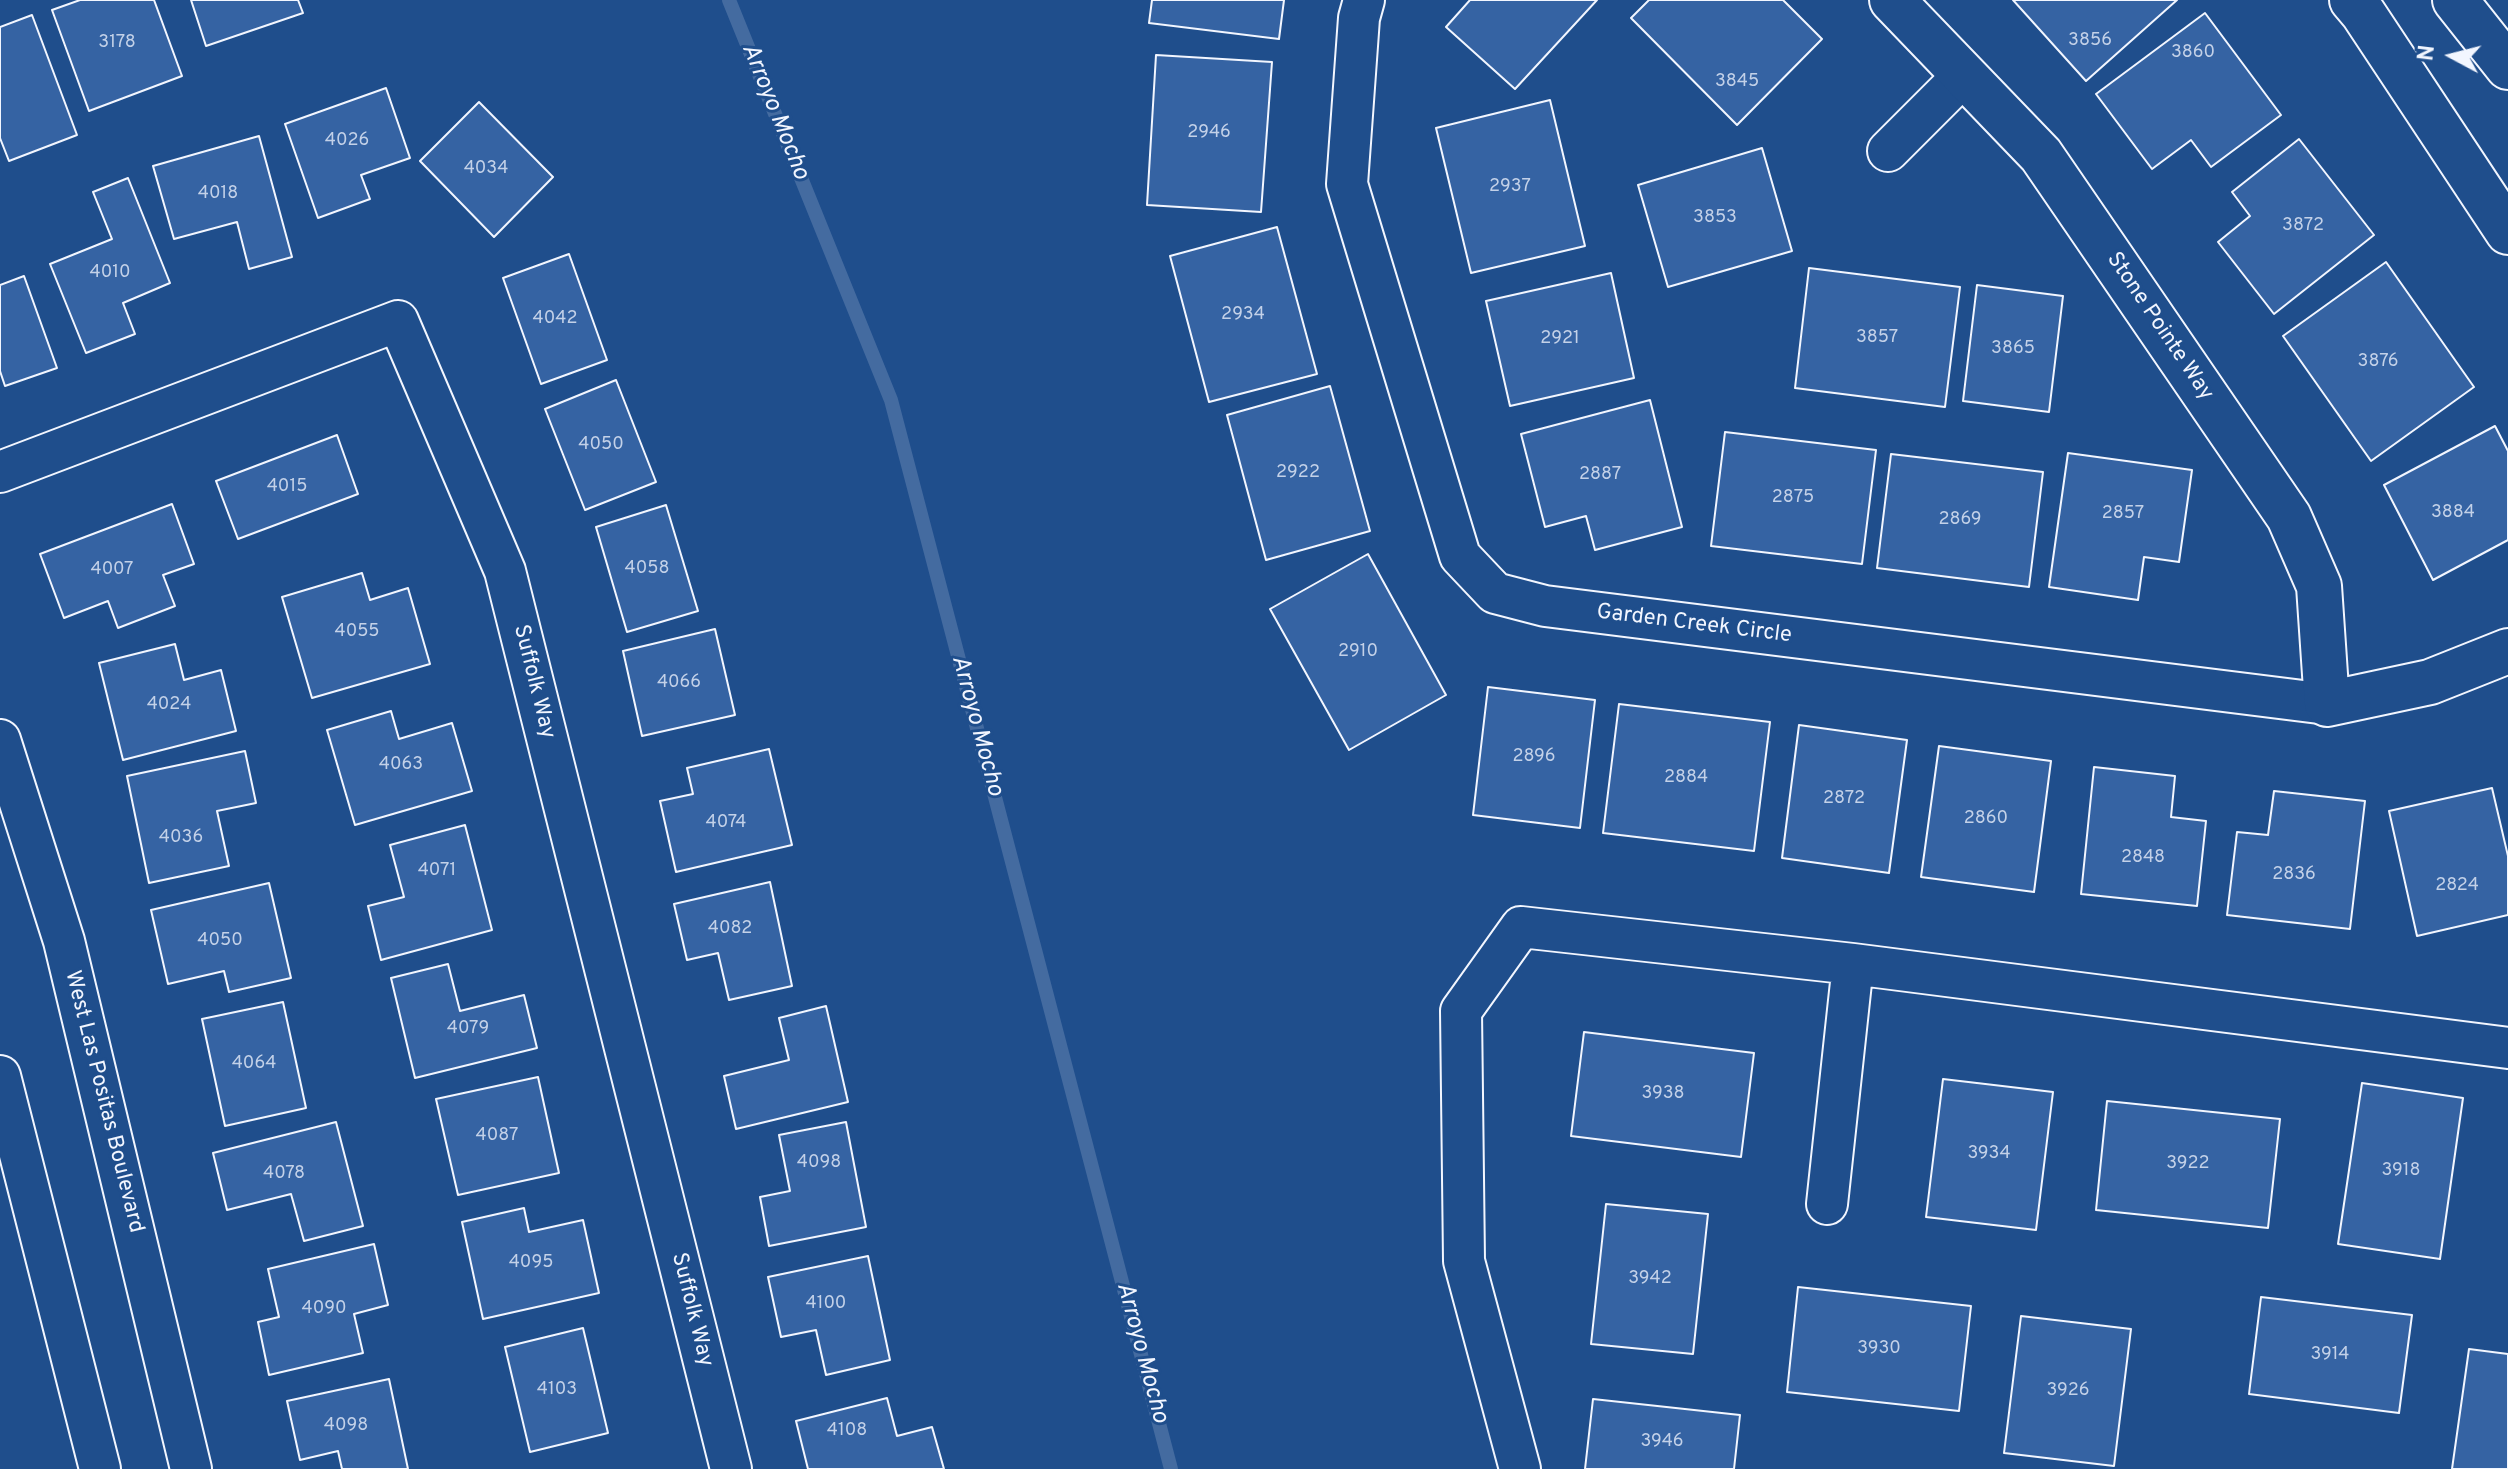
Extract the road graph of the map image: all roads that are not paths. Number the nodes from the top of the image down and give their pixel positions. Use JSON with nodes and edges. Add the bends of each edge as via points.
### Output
{"nodes":[{"id":1,"x":1364,"y":0,"type":"edge"},
{"id":2,"x":1892,"y":0,"type":"edge"},
{"id":3,"x":2352,"y":0,"type":"edge"},
{"id":4,"x":2455,"y":0,"type":"edge"},
{"id":5,"x":2508,"y":67,"type":"edge"},
{"id":6,"x":1964,"y":75,"type":"junction"},
{"id":7,"x":1888,"y":151,"type":"dead end"},
{"id":8,"x":2508,"y":232,"type":"edge"},
{"id":9,"x":0,"y":472,"type":"edge"},
{"id":10,"x":2508,"y":651,"type":"edge"},
{"id":11,"x":2327,"y":704,"type":"junction"},
{"id":12,"x":0,"y":740,"type":"edge"},
{"id":13,"x":1853,"y":964,"type":"junction"},
{"id":14,"x":2508,"y":1048,"type":"edge"},
{"id":15,"x":0,"y":1076,"type":"edge"},
{"id":16,"x":1827,"y":1204,"type":"dead end"},
{"id":17,"x":100,"y":1469,"type":"edge"},
{"id":18,"x":191,"y":1469,"type":"edge"},
{"id":19,"x":731,"y":1469,"type":"edge"},
{"id":20,"x":1520,"y":1469,"type":"edge"}],
"edges":[{"from":1,"to":11,"type":"street","name":"Garden Creek Circle","via":[[1347,184],[1460,556],[1495,593],[1545,606]]},
{"from":2,"to":6,"type":"street","name":"Stone Pointe Way"},
{"from":3,"to":8,"type":"street"},
{"from":4,"to":5,"type":"street"},
{"from":6,"to":7,"type":"street"},
{"from":6,"to":11,"type":"street","name":"Stone Pointe Way","via":[[2041,155],[2289,517],[2319,586]]},
{"from":9,"to":19,"type":"street","name":"Suffolk Way","via":[[398,321],[505,571]]},
{"from":10,"to":11,"type":"street","name":"Garden Creek Circle","via":[[2430,682]]},
{"from":12,"to":18,"type":"street","name":"West Las Positas Boulevard","via":[[64,941]]},
{"from":13,"to":14,"type":"street"},
{"from":13,"to":16,"type":"street"},
{"from":13,"to":20,"type":"street","via":[[1521,927],[1461,1011],[1464,1261]]},
{"from":15,"to":17,"type":"street"}]}
